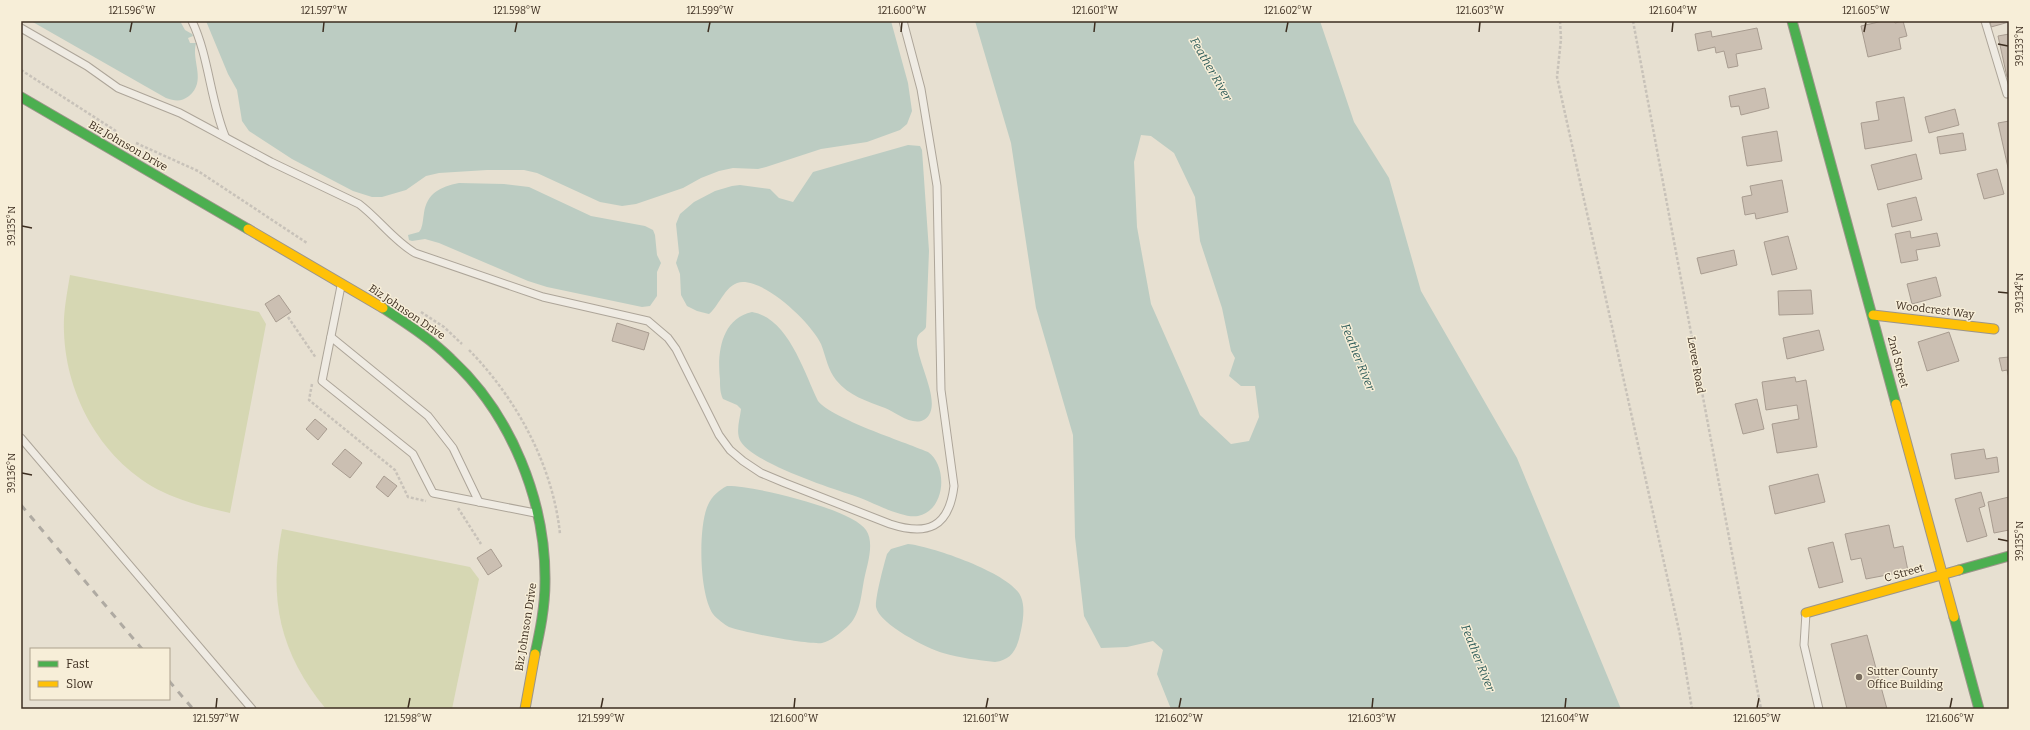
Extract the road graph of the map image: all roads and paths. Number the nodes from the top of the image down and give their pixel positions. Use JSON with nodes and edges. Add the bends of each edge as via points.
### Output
{"nodes":[{"id":1,"x":192,"y":21,"type":"edge"},
{"id":2,"x":903,"y":21,"type":"edge"},
{"id":3,"x":1560,"y":21,"type":"edge"},
{"id":4,"x":1633,"y":21,"type":"edge"},
{"id":5,"x":1792,"y":21,"type":"edge"},
{"id":6,"x":1985,"y":21,"type":"edge"},
{"id":7,"x":21,"y":28,"type":"edge"},
{"id":8,"x":21,"y":70,"type":"edge"},
{"id":9,"x":2009,"y":93,"type":"edge"},
{"id":10,"x":21,"y":97,"type":"edge"},
{"id":11,"x":117,"y":132,"type":"dead end"},
{"id":12,"x":225,"y":136,"type":"junction"},
{"id":13,"x":130,"y":139,"type":"dead end"},
{"id":14,"x":309,"y":244,"type":"dead end"},
{"id":15,"x":341,"y":283,"type":"junction"},
{"id":16,"x":418,"y":310,"type":"dead end"},
{"id":17,"x":1873,"y":315,"type":"junction"},
{"id":18,"x":288,"y":317,"type":"dead end"},
{"id":19,"x":1994,"y":329,"type":"dead end"},
{"id":20,"x":331,"y":337,"type":"junction"},
{"id":21,"x":315,"y":365,"type":"dead end"},
{"id":22,"x":313,"y":379,"type":"dead end"},
{"id":23,"x":21,"y":438,"type":"edge"},
{"id":24,"x":429,"y":501,"type":"dead end"},
{"id":25,"x":479,"y":502,"type":"junction"},
{"id":26,"x":450,"y":506,"type":"dead end"},
{"id":27,"x":537,"y":513,"type":"junction"},
{"id":28,"x":560,"y":536,"type":"dead end"},
{"id":29,"x":482,"y":544,"type":"dead end"},
{"id":30,"x":2009,"y":556,"type":"edge"},
{"id":31,"x":1942,"y":575,"type":"junction"},
{"id":32,"x":1806,"y":613,"type":"joint"},
{"id":33,"x":252,"y":709,"type":"edge"},
{"id":34,"x":525,"y":709,"type":"edge"},
{"id":35,"x":1692,"y":709,"type":"edge"},
{"id":36,"x":1761,"y":709,"type":"edge"},
{"id":37,"x":1820,"y":709,"type":"edge"},
{"id":38,"x":1979,"y":709,"type":"edge"}],
"edges":[{"from":1,"to":12,"type":"lane","via":[[200,42],[218,119]]},
{"from":2,"to":12,"type":"lane","via":[[922,89],[937,179],[941,390],[954,486],[953,500],[940,522],[917,531],[906,530],[785,483],[761,473],[744,461],[730,450],[719,435],[676,349],[668,338],[648,321],[543,297],[414,253],[359,204],[271,162]]},
{"from":3,"to":35,"type":"path","via":[[1561,40],[1557,77],[1680,634]]},
{"from":4,"to":36,"type":"path","name":"Levee Road"},
{"from":5,"to":17,"type":"street","name":"2nd Street"},
{"from":6,"to":9,"type":"lane","via":[[2007,94]]},
{"from":7,"to":12,"type":"lane","via":[[87,66],[118,88]]},
{"from":8,"to":11,"type":"path"},
{"from":10,"to":15,"type":"street","name":"Biz Johnson Drive"},
{"from":13,"to":14,"type":"path","via":[[198,171]]},
{"from":15,"to":20,"type":"lane"},
{"from":15,"to":27,"type":"street","name":"Biz Johnson Drive","via":[[431,341],[473,382],[505,429],[518,455]]},
{"from":16,"to":28,"type":"path","via":[[444,327],[476,358],[496,381],[520,416],[549,484]]},
{"from":17,"to":19,"type":"street","name":"Woodcrest Way"},
{"from":17,"to":31,"type":"street","name":"2nd Street"},
{"from":18,"to":21,"type":"path","via":[[317,358]]},
{"from":20,"to":25,"type":"lane","via":[[428,416],[453,448]]},
{"from":20,"to":25,"type":"lane","via":[[322,381],[413,454],[433,493]]},
{"from":22,"to":24,"type":"path","via":[[309,400],[395,470],[408,497]]},
{"from":23,"to":33,"type":"lane"},
{"from":25,"to":27,"type":"lane"},
{"from":26,"to":29,"type":"path","via":[[457,508]]},
{"from":27,"to":34,"type":"street","name":"Biz Johnson Drive","via":[[544,555],[544,604]]},
{"from":30,"to":31,"type":"street","name":"C Street"},
{"from":31,"to":32,"type":"street","name":"C Street"},
{"from":31,"to":38,"type":"street","name":"2nd Street"},
{"from":32,"to":37,"type":"lane","via":[[1804,646]]}]}
